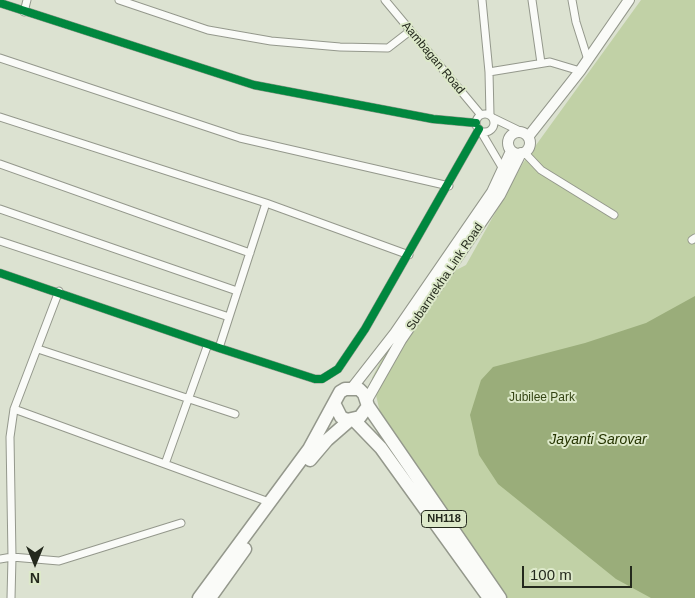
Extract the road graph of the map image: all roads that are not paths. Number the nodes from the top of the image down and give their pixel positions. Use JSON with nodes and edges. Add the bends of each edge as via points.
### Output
{"nodes":[{"id":1,"x":27,"y":0,"type":"edge"},
{"id":2,"x":120,"y":0,"type":"edge"},
{"id":3,"x":385,"y":0,"type":"edge"},
{"id":4,"x":482,"y":0,"type":"edge"},
{"id":5,"x":532,"y":0,"type":"edge"},
{"id":6,"x":572,"y":0,"type":"edge"},
{"id":7,"x":629,"y":0,"type":"edge"},
{"id":8,"x":0,"y":3,"type":"edge"},
{"id":9,"x":24,"y":12,"type":"junction"},
{"id":10,"x":410,"y":30,"type":"junction"},
{"id":11,"x":0,"y":58,"type":"edge"},
{"id":12,"x":588,"y":60,"type":"junction"},
{"id":13,"x":540,"y":63,"type":"junction"},
{"id":14,"x":580,"y":71,"type":"junction"},
{"id":15,"x":489,"y":72,"type":"junction"},
{"id":16,"x":481,"y":115,"type":"junction"},
{"id":17,"x":0,"y":117,"type":"edge"},
{"id":18,"x":491,"y":117,"type":"junction"},
{"id":19,"x":479,"y":128,"type":"junction"},
{"id":20,"x":526,"y":135,"type":"junction"},
{"id":21,"x":519,"y":152,"type":"junction"},
{"id":22,"x":0,"y":164,"type":"edge"},
{"id":23,"x":503,"y":168,"type":"junction"},
{"id":24,"x":449,"y":186,"type":"junction"},
{"id":25,"x":266,"y":203,"type":"junction"},
{"id":26,"x":0,"y":209,"type":"edge"},
{"id":27,"x":614,"y":215,"type":"dead end"},
{"id":28,"x":0,"y":241,"type":"edge"},
{"id":29,"x":250,"y":253,"type":"junction"},
{"id":30,"x":409,"y":255,"type":"junction"},
{"id":31,"x":0,"y":273,"type":"edge"},
{"id":32,"x":59,"y":291,"type":"junction"},
{"id":33,"x":237,"y":291,"type":"junction"},
{"id":34,"x":229,"y":316,"type":"junction"},
{"id":35,"x":208,"y":344,"type":"junction"},
{"id":36,"x":219,"y":348,"type":"junction"},
{"id":37,"x":38,"y":349,"type":"junction"},
{"id":38,"x":352,"y":388,"type":"junction"},
{"id":39,"x":188,"y":398,"type":"junction"},
{"id":40,"x":367,"y":403,"type":"junction"},
{"id":41,"x":335,"y":405,"type":"junction"},
{"id":42,"x":14,"y":409,"type":"junction"},
{"id":43,"x":235,"y":414,"type":"dead end"},
{"id":44,"x":352,"y":420,"type":"junction"},
{"id":45,"x":165,"y":464,"type":"junction"},
{"id":46,"x":269,"y":502,"type":"junction"},
{"id":47,"x":181,"y":523,"type":"dead end"},
{"id":48,"x":12,"y":558,"type":"junction"},
{"id":49,"x":0,"y":559,"type":"edge"},
{"id":50,"x":11,"y":598,"type":"edge"},
{"id":51,"x":199,"y":598,"type":"edge"},
{"id":52,"x":210,"y":598,"type":"edge"},
{"id":53,"x":489,"y":598,"type":"edge"},
{"id":54,"x":500,"y":598,"type":"edge"}],
"edges":[{"from":1,"to":9,"type":"street"},
{"from":2,"to":10,"type":"street","via":[[208,30],[271,41],[340,48],[388,48]]},
{"from":3,"to":10,"type":"street","name":"Aambagan Road"},
{"from":4,"to":15,"type":"street"},
{"from":5,"to":13,"type":"street"},
{"from":6,"to":12,"type":"street"},
{"from":7,"to":12,"type":"street","name":"Subarnrekha Link Road"},
{"from":8,"to":9,"type":"street"},
{"from":9,"to":19,"type":"street","via":[[254,85]]},
{"from":10,"to":16,"type":"street","name":"Aambagan Road"},
{"from":11,"to":24,"type":"street","via":[[240,138]]},
{"from":12,"to":14,"type":"street","name":"Subarnrekha Link Road"},
{"from":13,"to":14,"type":"street","via":[[558,64]]},
{"from":13,"to":15,"type":"street"},
{"from":14,"to":20,"type":"street","name":"Subarnrekha Link Road"},
{"from":15,"to":18,"type":"street"},
{"from":16,"to":18,"type":"street"},
{"from":16,"to":19,"type":"street"},
{"from":17,"to":25,"type":"street"},
{"from":18,"to":19,"type":"street","via":[[494,123],[490,131]]},
{"from":18,"to":20,"type":"street"},
{"from":19,"to":23,"type":"street"},
{"from":19,"to":24,"type":"street"},
{"from":20,"to":21,"type":"street","name":"Subarnrekha Link Road","via":[[529,147]]},
{"from":20,"to":21,"type":"street","name":"Subarnrekha Link Road","via":[[514,133],[510,137],[508,147]]},
{"from":21,"to":23,"type":"street","name":"Subarnrekha Link Road"},
{"from":21,"to":27,"type":"street","via":[[540,170]]},
{"from":21,"to":40,"type":"street","name":"Subarnrekha Link Road","via":[[495,202],[401,340]]},
{"from":22,"to":29,"type":"street"},
{"from":23,"to":38,"type":"street","name":"Subarnrekha Link Road","via":[[492,192]]},
{"from":24,"to":30,"type":"street"},
{"from":25,"to":29,"type":"street"},
{"from":25,"to":30,"type":"street"},
{"from":26,"to":33,"type":"street"},
{"from":28,"to":34,"type":"street"},
{"from":29,"to":33,"type":"street"},
{"from":30,"to":36,"type":"street","via":[[365,329],[338,369],[328,377],[315,379]]},
{"from":31,"to":32,"type":"street"},
{"from":32,"to":35,"type":"street"},
{"from":32,"to":37,"type":"street"},
{"from":33,"to":34,"type":"street"},
{"from":34,"to":36,"type":"street"},
{"from":35,"to":36,"type":"street"},
{"from":35,"to":39,"type":"street"},
{"from":37,"to":39,"type":"street"},
{"from":37,"to":42,"type":"street"},
{"from":38,"to":40,"type":"highway","number":"NH118","via":[[359,389]]},
{"from":38,"to":41,"type":"highway","via":[[340,392]]},
{"from":39,"to":43,"type":"street"},
{"from":39,"to":45,"type":"street"},
{"from":40,"to":44,"type":"highway","via":[[365,413]]},
{"from":40,"to":54,"type":"highway","number":"NH118"},
{"from":41,"to":44,"type":"highway","number":"NH118","via":[[341,417]]},
{"from":41,"to":46,"type":"highway","via":[[309,449]]},
{"from":42,"to":45,"type":"street"},
{"from":42,"to":48,"type":"street","via":[[10,437]]},
{"from":44,"to":52,"type":"highway","via":[[314,455]]},
{"from":44,"to":53,"type":"highway","number":"NH118","via":[[381,448]]},
{"from":45,"to":46,"type":"street"},
{"from":46,"to":51,"type":"highway"},
{"from":47,"to":48,"type":"street","via":[[59,561]]},
{"from":48,"to":49,"type":"street"},
{"from":48,"to":50,"type":"street"}]}
